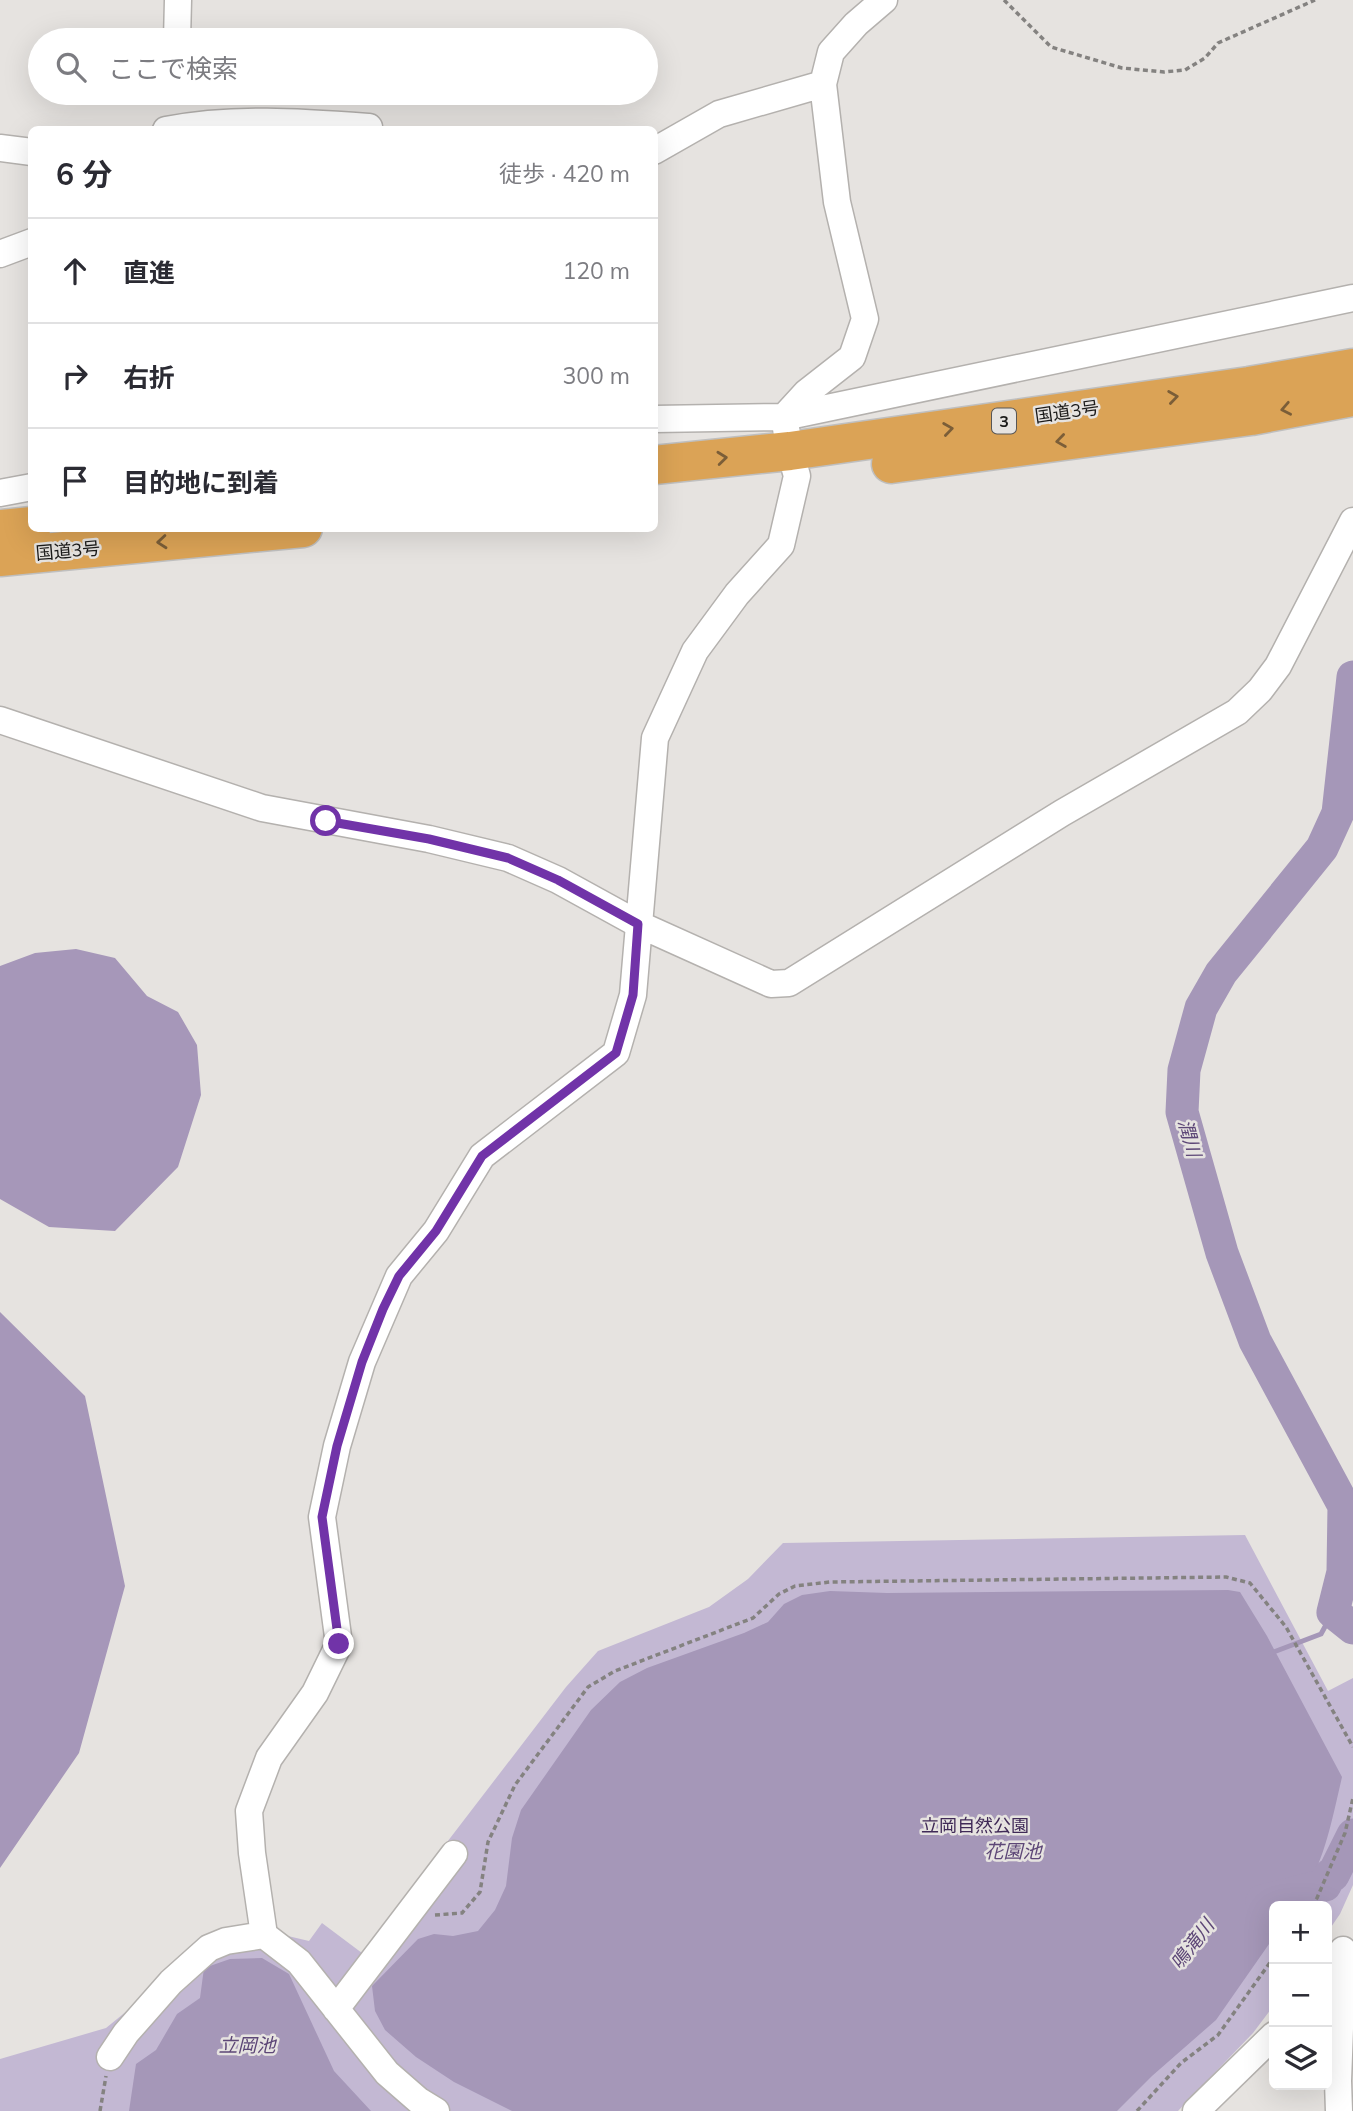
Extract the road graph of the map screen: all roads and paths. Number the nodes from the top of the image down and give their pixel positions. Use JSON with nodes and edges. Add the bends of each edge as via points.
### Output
{"nodes":[{"id":1,"x":178,"y":0,"type":"edge"},
{"id":2,"x":884,"y":0,"type":"edge"},
{"id":3,"x":1004,"y":0,"type":"edge"},
{"id":4,"x":1315,"y":0,"type":"edge"},
{"id":5,"x":177,"y":28,"type":"edge"},
{"id":6,"x":823,"y":84,"type":"junction"},
{"id":7,"x":187,"y":126,"type":"edge"},
{"id":8,"x":357,"y":126,"type":"edge"},
{"id":9,"x":0,"y":148,"type":"edge"},
{"id":10,"x":658,"y":149,"type":"edge"},
{"id":11,"x":28,"y":152,"type":"edge"},
{"id":12,"x":28,"y":244,"type":"edge"},
{"id":13,"x":0,"y":254,"type":"edge"},
{"id":14,"x":1353,"y":298,"type":"edge"},
{"id":15,"x":1353,"y":369,"type":"edge"},
{"id":16,"x":1353,"y":397,"type":"edge"},
{"id":17,"x":658,"y":420,"type":"edge"},
{"id":18,"x":790,"y":448,"type":"junction"},
{"id":19,"x":658,"y":464,"type":"edge"},
{"id":20,"x":28,"y":488,"type":"edge"},
{"id":21,"x":658,"y":490,"type":"edge"},
{"id":22,"x":0,"y":493,"type":"edge"},
{"id":23,"x":1353,"y":521,"type":"edge"},
{"id":24,"x":28,"y":526,"type":"edge"},
{"id":25,"x":0,"y":529,"type":"edge"},
{"id":26,"x":261,"y":532,"type":"edge"},
{"id":27,"x":0,"y":557,"type":"edge"},
{"id":28,"x":0,"y":720,"type":"edge"},
{"id":29,"x":638,"y":924,"type":"junction"},
{"id":30,"x":1353,"y":1746,"type":"edge"},
{"id":31,"x":1353,"y":1798,"type":"edge"},
{"id":32,"x":454,"y":1854,"type":"dead end"},
{"id":33,"x":1315,"y":1901,"type":"edge"},
{"id":34,"x":408,"y":1914,"type":"junction"},
{"id":35,"x":264,"y":1935,"type":"junction"},
{"id":36,"x":1348,"y":1939,"type":"edge"},
{"id":37,"x":1269,"y":1964,"type":"edge"},
{"id":38,"x":1332,"y":1965,"type":"edge"},
{"id":39,"x":336,"y":2009,"type":"junction"},
{"id":40,"x":1269,"y":2044,"type":"edge"},
{"id":41,"x":110,"y":2057,"type":"joint"},
{"id":42,"x":1332,"y":2075,"type":"edge"},
{"id":43,"x":100,"y":2111,"type":"edge"},
{"id":44,"x":436,"y":2111,"type":"edge"},
{"id":45,"x":1137,"y":2111,"type":"edge"},
{"id":46,"x":1196,"y":2111,"type":"edge"},
{"id":47,"x":1339,"y":2111,"type":"edge"}],
"edges":[{"from":1,"to":5,"type":"street"},
{"from":2,"to":6,"type":"street","via":[[831,52]]},
{"from":3,"to":4,"type":"path","via":[[1051,47],[1122,68],[1164,72],[1185,70],[1218,43]]},
{"from":6,"to":10,"type":"street","via":[[719,114]]},
{"from":6,"to":18,"type":"street","via":[[837,202],[865,319],[852,357],[806,393]]},
{"from":7,"to":8,"type":"street","via":[[284,120]]},
{"from":9,"to":11,"type":"street"},
{"from":12,"to":13,"type":"street"},
{"from":14,"to":18,"type":"street"},
{"from":18,"to":15,"type":"highway","name":"国道3号","number":"3","one_way":true},
{"from":16,"to":18,"type":"highway","name":"国道3号","number":"3","one_way":true,"via":[[1251,416]]},
{"from":17,"to":18,"type":"street"},
{"from":19,"to":18,"type":"highway","name":"国道3号","number":"3","one_way":true},
{"from":18,"to":21,"type":"highway","name":"国道3号","number":"3"},
{"from":18,"to":29,"type":"street","via":[[781,545],[695,651],[655,738]]},
{"from":20,"to":22,"type":"street"},
{"from":23,"to":29,"type":"street","via":[[1278,666],[1237,712],[1062,813],[789,983],[771,984]]},
{"from":24,"to":25,"type":"highway","name":"国道3号"},
{"from":26,"to":27,"type":"highway","name":"国道3号","one_way":true},
{"from":28,"to":29,"type":"street","via":[[262,808],[508,858]]},
{"from":29,"to":35,"type":"street","via":[[633,995],[616,1053],[482,1156],[436,1231],[399,1276],[362,1362],[322,1517],[339,1644],[315,1693],[269,1758],[250,1811]]},
{"from":30,"to":34,"type":"path","via":[[1289,1632],[1250,1583],[1226,1577],[795,1586],[753,1618],[615,1671],[589,1687],[515,1785],[488,1842],[481,1892],[462,1913]]},
{"from":31,"to":33,"type":"path","via":[[1345,1833]]},
{"from":32,"to":34,"type":"street"},
{"from":34,"to":39,"type":"street"},
{"from":35,"to":39,"type":"street","via":[[299,1962]]},
{"from":35,"to":41,"type":"street","via":[[209,1948],[171,1982]]},
{"from":36,"to":38,"type":"street"},
{"from":36,"to":42,"type":"street"},
{"from":37,"to":45,"type":"path","via":[[1218,2035],[1181,2063]]},
{"from":39,"to":44,"type":"street","via":[[387,2073]]},
{"from":40,"to":46,"type":"street"},
{"from":41,"to":43,"type":"path"},
{"from":42,"to":47,"type":"street"}]}
